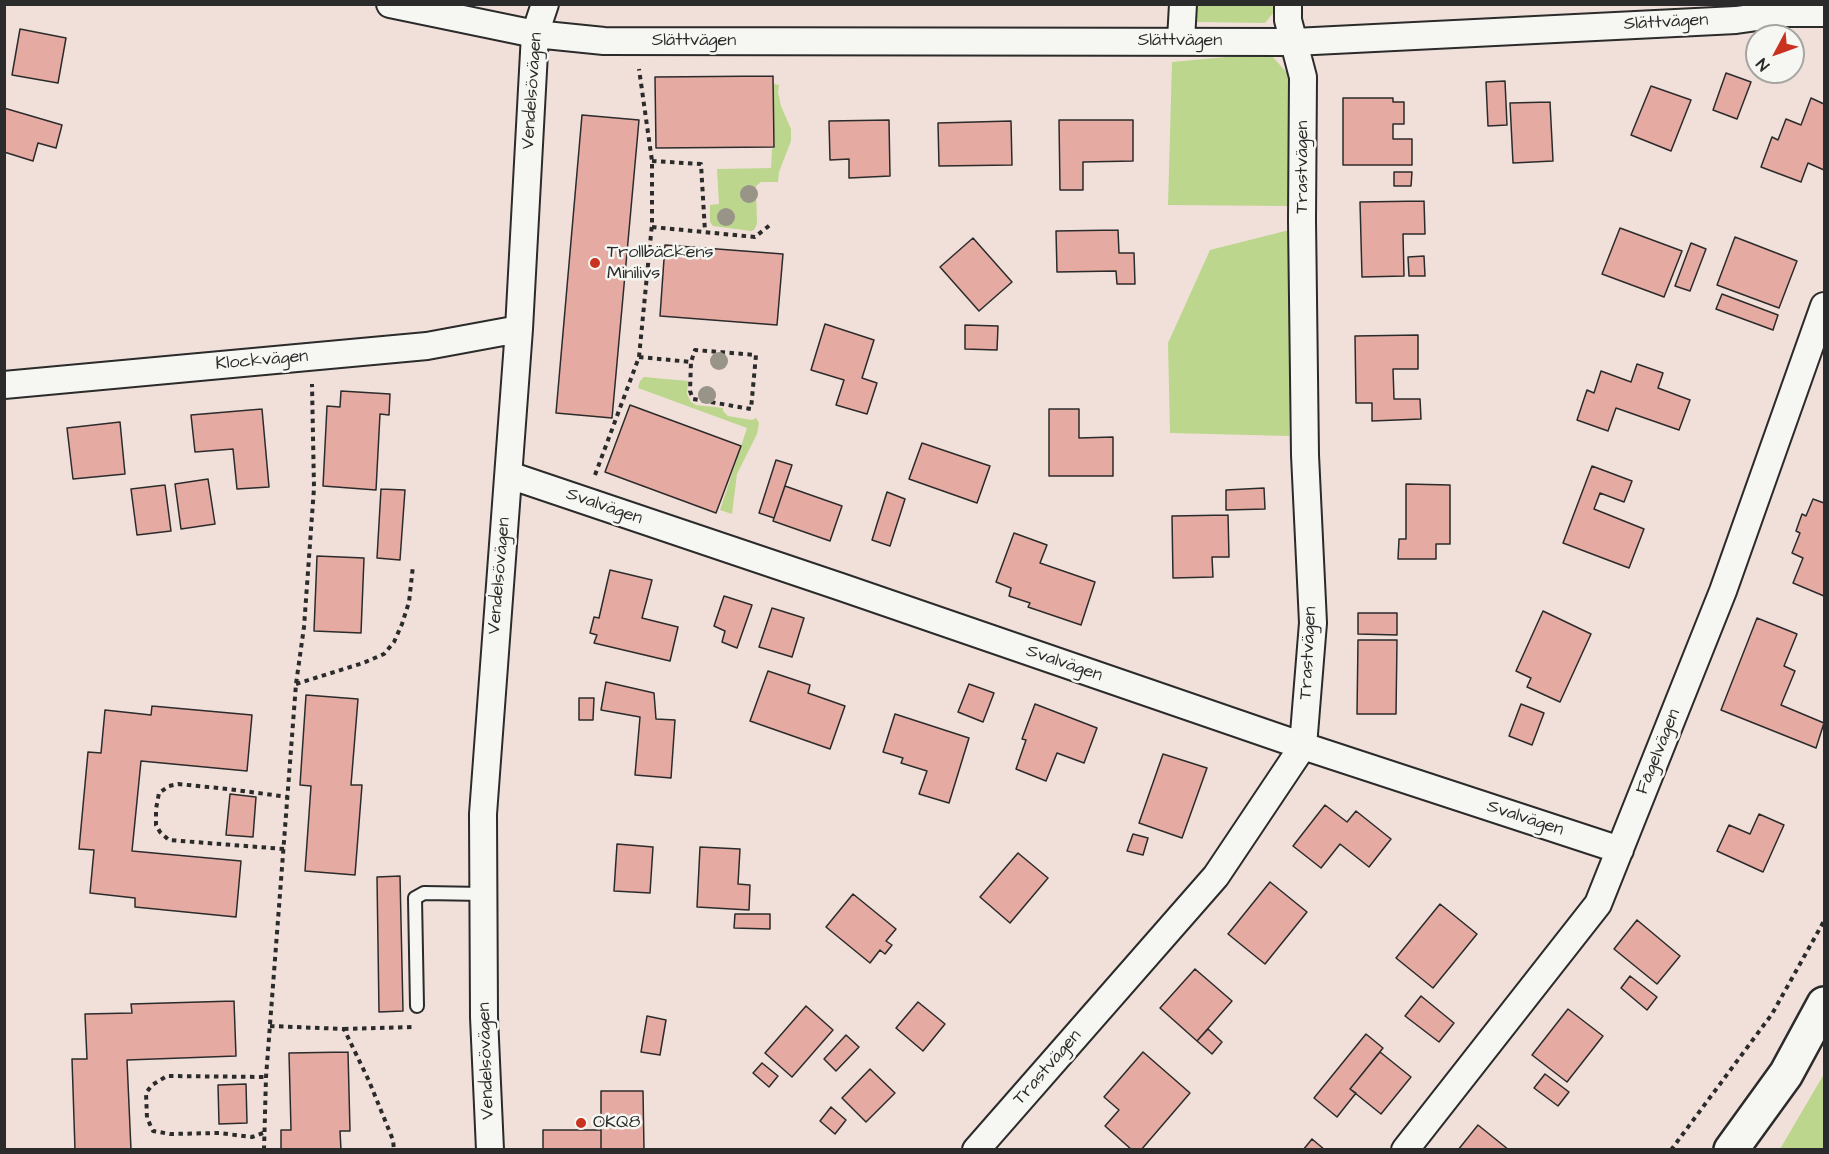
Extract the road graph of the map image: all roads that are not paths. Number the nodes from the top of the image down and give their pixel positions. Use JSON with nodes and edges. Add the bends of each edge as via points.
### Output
{"nodes":[{"id":1,"x":390,"y":4,"type":"edge"},
{"id":2,"x":545,"y":4,"type":"edge"},
{"id":3,"x":1183,"y":4,"type":"edge"},
{"id":4,"x":1288,"y":4,"type":"edge"},
{"id":5,"x":1784,"y":8,"type":"edge"},
{"id":6,"x":1824,"y":14,"type":"edge"},
{"id":7,"x":535,"y":34,"type":"junction"},
{"id":8,"x":1181,"y":40,"type":"junction"},
{"id":9,"x":1294,"y":42,"type":"junction"},
{"id":10,"x":1824,"y":306,"type":"edge"},
{"id":11,"x":519,"y":329,"type":"junction"},
{"id":12,"x":4,"y":385,"type":"edge"},
{"id":13,"x":509,"y":475,"type":"junction"},
{"id":14,"x":1302,"y":746,"type":"junction"},
{"id":15,"x":1620,"y":850,"type":"junction"},
{"id":16,"x":484,"y":894,"type":"junction"},
{"id":17,"x":1824,"y":1004,"type":"edge"},
{"id":18,"x":417,"y":1006,"type":"road end"},
{"id":19,"x":490,"y":1149,"type":"edge"},
{"id":20,"x":976,"y":1149,"type":"edge"},
{"id":21,"x":1405,"y":1149,"type":"edge"},
{"id":22,"x":1731,"y":1149,"type":"edge"}],
"edges":[{"from":1,"to":7,"type":"street","name":"Slättvägen"},
{"from":2,"to":7,"type":"street","name":"Vendelsövägen"},
{"from":3,"to":8,"type":"street"},
{"from":4,"to":9,"type":"street","name":"Trastvägen"},
{"from":5,"to":6,"type":"street","name":"Slättvägen"},
{"from":5,"to":9,"type":"street","name":"Slättvägen","via":[[1736,20]]},
{"from":7,"to":8,"type":"street","name":"Slättvägen","via":[[604,41]]},
{"from":7,"to":11,"type":"street","name":"Vendelsövägen"},
{"from":8,"to":9,"type":"street","name":"Slättvägen"},
{"from":9,"to":14,"type":"street","name":"Trastvägen","via":[[1303,77],[1305,455],[1313,623]]},
{"from":10,"to":15,"type":"street","name":"Fågelvägen","via":[[1723,591]]},
{"from":11,"to":12,"type":"street","name":"Klockvägen","via":[[427,346]]},
{"from":11,"to":13,"type":"street","name":"Vendelsövägen"},
{"from":13,"to":14,"type":"street","name":"Svalvägen"},
{"from":13,"to":16,"type":"street","name":"Vendelsövägen","via":[[483,814]]},
{"from":14,"to":15,"type":"street","name":"Svalvägen"},
{"from":14,"to":20,"type":"street","name":"Trastvägen","via":[[1216,876]]},
{"from":15,"to":21,"type":"street","name":"Fågelvägen","via":[[1598,904]]},
{"from":16,"to":18,"type":"lane","via":[[424,892],[415,898]]},
{"from":16,"to":19,"type":"street","name":"Vendelsövägen"},
{"from":17,"to":22,"type":"main road","via":[[1786,1074]]}]}
